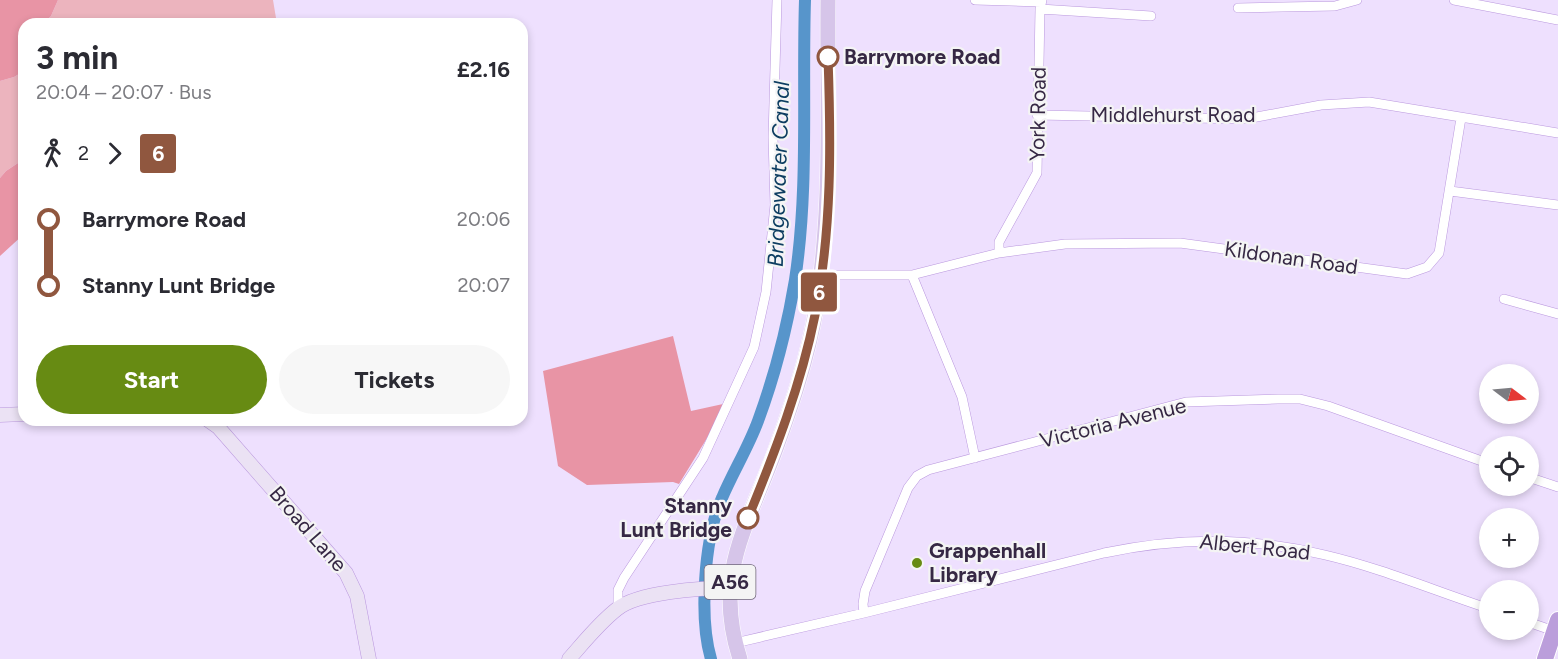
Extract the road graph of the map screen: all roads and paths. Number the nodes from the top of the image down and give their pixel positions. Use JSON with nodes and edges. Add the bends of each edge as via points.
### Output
{"nodes":[{"id":1,"x":777,"y":0,"type":"edge"},
{"id":2,"x":828,"y":0,"type":"edge"},
{"id":3,"x":975,"y":0,"type":"edge"},
{"id":4,"x":1357,"y":0,"type":"edge"},
{"id":5,"x":1457,"y":0,"type":"edge"},
{"id":6,"x":1041,"y":4,"type":"edge"},
{"id":7,"x":1238,"y":8,"type":"dead end"},
{"id":8,"x":1150,"y":16,"type":"dead end"},
{"id":9,"x":1558,"y":20,"type":"edge"},
{"id":10,"x":1037,"y":115,"type":"junction"},
{"id":11,"x":1461,"y":118,"type":"junction"},
{"id":12,"x":1558,"y":133,"type":"edge"},
{"id":13,"x":1450,"y":191,"type":"junction"},
{"id":14,"x":1558,"y":205,"type":"edge"},
{"id":15,"x":999,"y":253,"type":"junction"},
{"id":16,"x":912,"y":275,"type":"junction"},
{"id":17,"x":821,"y":276,"type":"junction"},
{"id":18,"x":1504,"y":299,"type":"dead end"},
{"id":19,"x":1558,"y":314,"type":"edge"},
{"id":20,"x":18,"y":414,"type":"edge"},
{"id":21,"x":0,"y":415,"type":"edge"},
{"id":22,"x":215,"y":426,"type":"edge"},
{"id":23,"x":975,"y":458,"type":"junction"},
{"id":24,"x":1479,"y":460,"type":"edge"},
{"id":25,"x":1539,"y":481,"type":"edge"},
{"id":26,"x":1558,"y":487,"type":"edge"},
{"id":27,"x":722,"y":588,"type":"junction"},
{"id":28,"x":1479,"y":605,"type":"edge"},
{"id":29,"x":618,"y":608,"type":"junction"},
{"id":30,"x":864,"y":613,"type":"junction"},
{"id":31,"x":1539,"y":623,"type":"edge"},
{"id":32,"x":1556,"y":625,"type":"edge"},
{"id":33,"x":735,"y":643,"type":"junction"},
{"id":34,"x":369,"y":659,"type":"edge"},
{"id":35,"x":569,"y":659,"type":"edge"},
{"id":36,"x":740,"y":659,"type":"edge"},
{"id":37,"x":1545,"y":659,"type":"edge"}],
"edges":[{"from":1,"to":29,"type":"street","via":[[775,205],[766,292],[754,347],[703,458],[624,578],[618,590]]},
{"from":2,"to":17,"type":"main road","number":"A56","via":[[829,176]]},
{"from":3,"to":6,"type":"street"},
{"from":4,"to":7,"type":"street","via":[[1335,6]]},
{"from":5,"to":9,"type":"street"},
{"from":6,"to":8,"type":"street"},
{"from":6,"to":10,"type":"street","name":"York Road"},
{"from":10,"to":11,"type":"street","name":"Middlehurst Road","via":[[1246,119],[1321,105],[1369,102]]},
{"from":10,"to":15,"type":"street","name":"York Road","via":[[1037,173],[999,243]]},
{"from":11,"to":12,"type":"street","name":"Middlehurst Road"},
{"from":11,"to":13,"type":"street","name":"Kildonan Road"},
{"from":13,"to":14,"type":"street"},
{"from":13,"to":15,"type":"street","name":"Kildonan Road","via":[[1439,253],[1427,267],[1407,274],[1180,243],[1065,244]]},
{"from":15,"to":16,"type":"street"},
{"from":16,"to":17,"type":"street"},
{"from":16,"to":23,"type":"street","via":[[962,397]]},
{"from":17,"to":27,"type":"main road","number":"A56","via":[[802,369]]},
{"from":18,"to":19,"type":"street"},
{"from":20,"to":21,"type":"street"},
{"from":22,"to":34,"type":"street","name":"Broad Lane","via":[[346,573],[357,596]]},
{"from":23,"to":24,"type":"street","name":"Victoria Avenue","via":[[1186,402],[1300,399]]},
{"from":23,"to":30,"type":"street","name":"Victoria Avenue","via":[[928,470],[908,488],[865,591]]},
{"from":25,"to":26,"type":"street"},
{"from":27,"to":29,"type":"street","via":[[645,597]]},
{"from":27,"to":33,"type":"main road","number":"A56"},
{"from":28,"to":30,"type":"street","name":"Albert Road","via":[[1325,555],[1232,541],[1182,541],[1139,545]]},
{"from":29,"to":35,"type":"street"},
{"from":30,"to":33,"type":"street","name":"Albert Road"},
{"from":31,"to":32,"type":"street"},
{"from":32,"to":37,"type":"highway"},
{"from":33,"to":36,"type":"main road","number":"A56"}]}
